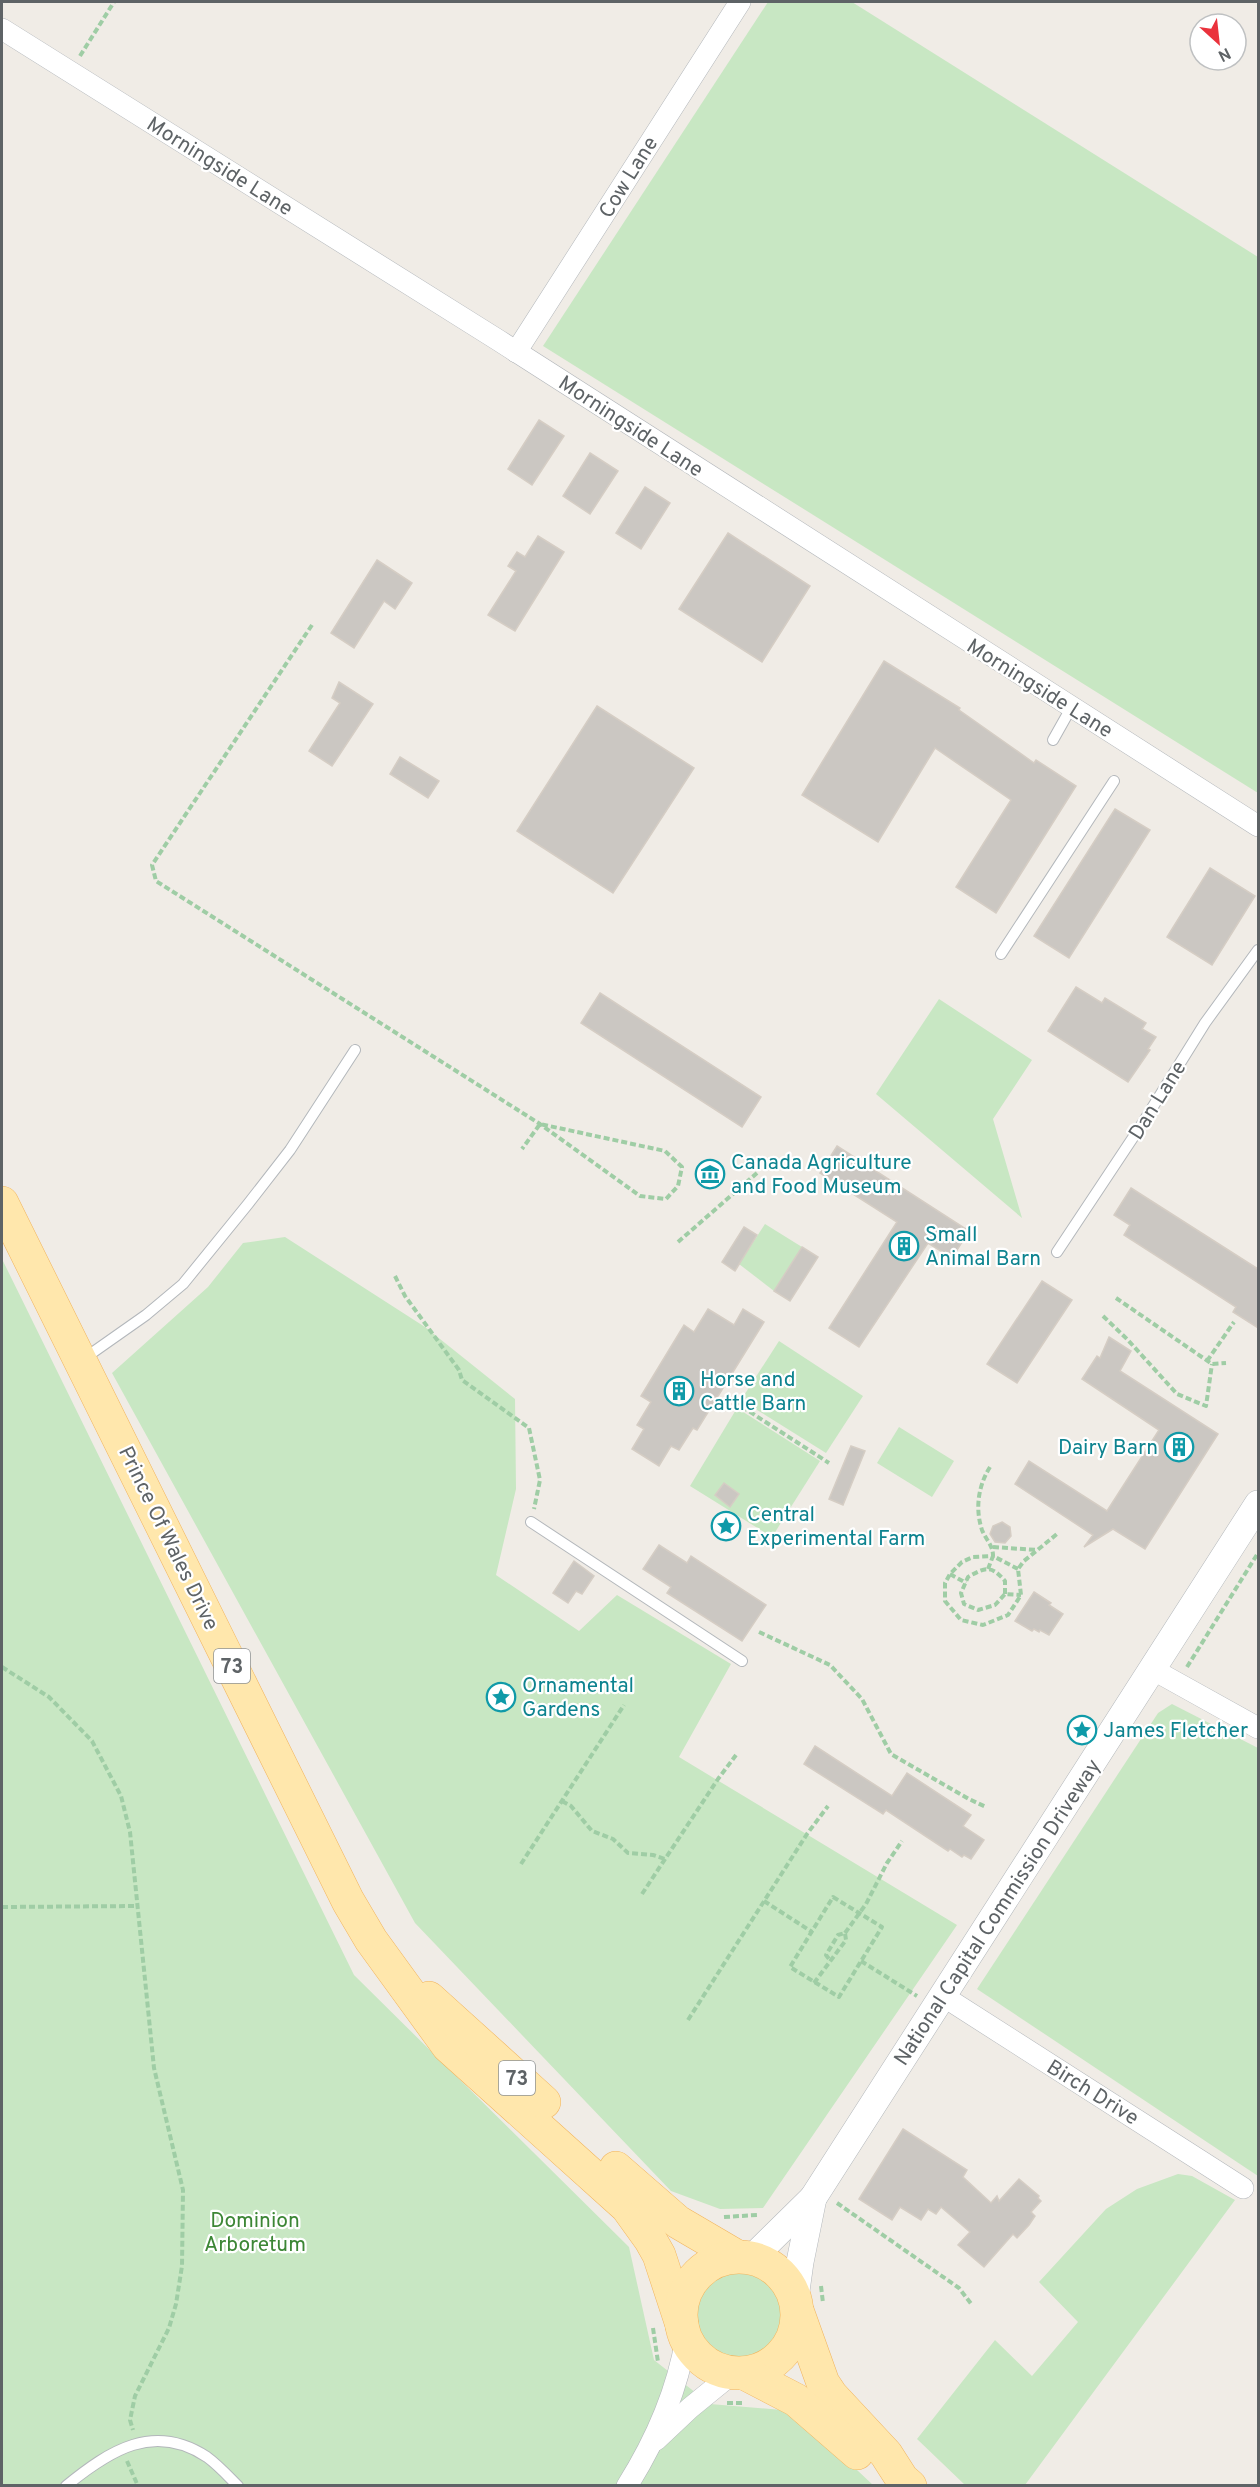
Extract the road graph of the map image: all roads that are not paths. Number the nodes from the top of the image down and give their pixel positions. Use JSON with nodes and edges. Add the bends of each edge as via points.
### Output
{"nodes":[{"id":1,"x":740,"y":2,"type":"edge"},
{"id":2,"x":2,"y":29,"type":"edge"},
{"id":3,"x":516,"y":352,"type":"junction"},
{"id":4,"x":1071,"y":708,"type":"junction"},
{"id":5,"x":1053,"y":740,"type":"dead end"},
{"id":6,"x":1114,"y":781,"type":"dead end"},
{"id":7,"x":1258,"y":826,"type":"edge"},
{"id":8,"x":1258,"y":950,"type":"edge"},
{"id":9,"x":1000,"y":954,"type":"dead end"},
{"id":10,"x":355,"y":1050,"type":"dead end"},
{"id":11,"x":2,"y":1203,"type":"edge"},
{"id":12,"x":1057,"y":1251,"type":"dead end"},
{"id":13,"x":81,"y":1361,"type":"junction"},
{"id":14,"x":1258,"y":1504,"type":"edge"},
{"id":15,"x":531,"y":1521,"type":"road end"},
{"id":16,"x":742,"y":1661,"type":"dead end"},
{"id":17,"x":1152,"y":1669,"type":"junction"},
{"id":18,"x":1258,"y":1728,"type":"edge"},
{"id":19,"x":391,"y":1966,"type":"junction"},
{"id":20,"x":939,"y":2002,"type":"junction"},
{"id":21,"x":1243,"y":2188,"type":"dead end"},
{"id":22,"x":823,"y":2200,"type":"junction"},
{"id":23,"x":744,"y":2257,"type":"junction"},
{"id":24,"x":809,"y":2301,"type":"junction"},
{"id":25,"x":673,"y":2327,"type":"junction"},
{"id":26,"x":738,"y":2373,"type":"junction"},
{"id":27,"x":652,"y":2445,"type":"junction"},
{"id":28,"x":907,"y":2482,"type":"edge"},
{"id":29,"x":66,"y":2486,"type":"edge"},
{"id":30,"x":238,"y":2486,"type":"edge"},
{"id":31,"x":627,"y":2486,"type":"edge"}],
"edges":[{"from":1,"to":3,"type":"street","name":"Cow Lane"},
{"from":2,"to":3,"type":"street","name":"Morningside Lane"},
{"from":3,"to":4,"type":"street","name":"Morningside Lane"},
{"from":4,"to":5,"type":"lane"},
{"from":4,"to":7,"type":"street","name":"Morningside Lane"},
{"from":6,"to":9,"type":"lane"},
{"from":8,"to":12,"type":"lane","name":"Dan Lane","via":[[1205,1023]]},
{"from":10,"to":13,"type":"lane","via":[[290,1150],[183,1284]]},
{"from":11,"to":13,"type":"main road","name":"Prince Of Wales Drive","number":"73"},
{"from":13,"to":19,"type":"main road","name":"Prince Of Wales Drive","number":"73","via":[[348,1901]]},
{"from":14,"to":17,"type":"street","name":"National Capital Commission Driveway"},
{"from":15,"to":16,"type":"lane"},
{"from":17,"to":18,"type":"street"},
{"from":17,"to":20,"type":"street","name":"National Capital Commission Driveway"},
{"from":19,"to":23,"type":"main road","name":"Prince Of Wales Drive","number":"73","via":[[658,2207],[690,2230]]},
{"from":19,"to":25,"type":"main road","name":"Prince Of Wales Drive","number":"73","via":[[448,2046],[627,2207],[659,2255]]},
{"from":20,"to":21,"type":"street","name":"Birch Drive"},
{"from":20,"to":22,"type":"street","name":"National Capital Commission Driveway"},
{"from":22,"to":23,"type":"street","name":"National Capital Commission Driveway"},
{"from":22,"to":24,"type":"street","name":"National Capital Commission Driveway","via":[[800,2262]]},
{"from":23,"to":24,"type":"main road","number":"73","via":[[766,2263]]},
{"from":23,"to":25,"type":"main road","via":[[709,2265],[689,2284]]},
{"from":24,"to":26,"type":"main road","via":[[788,2347],[776,2360],[761,2369]]},
{"from":24,"to":28,"type":"main road","number":"73","via":[[823,2383]]},
{"from":25,"to":26,"type":"main road","number":"73","via":[[703,2361]]},
{"from":25,"to":27,"type":"street","via":[[676,2382]]},
{"from":26,"to":27,"type":"street","via":[[690,2408]]},
{"from":26,"to":28,"type":"main road","number":"73","via":[[796,2400],[872,2466]]},
{"from":27,"to":31,"type":"street"},
{"from":29,"to":30,"type":"lane","via":[[121,2449],[157,2440],[183,2445],[208,2458]]}]}
